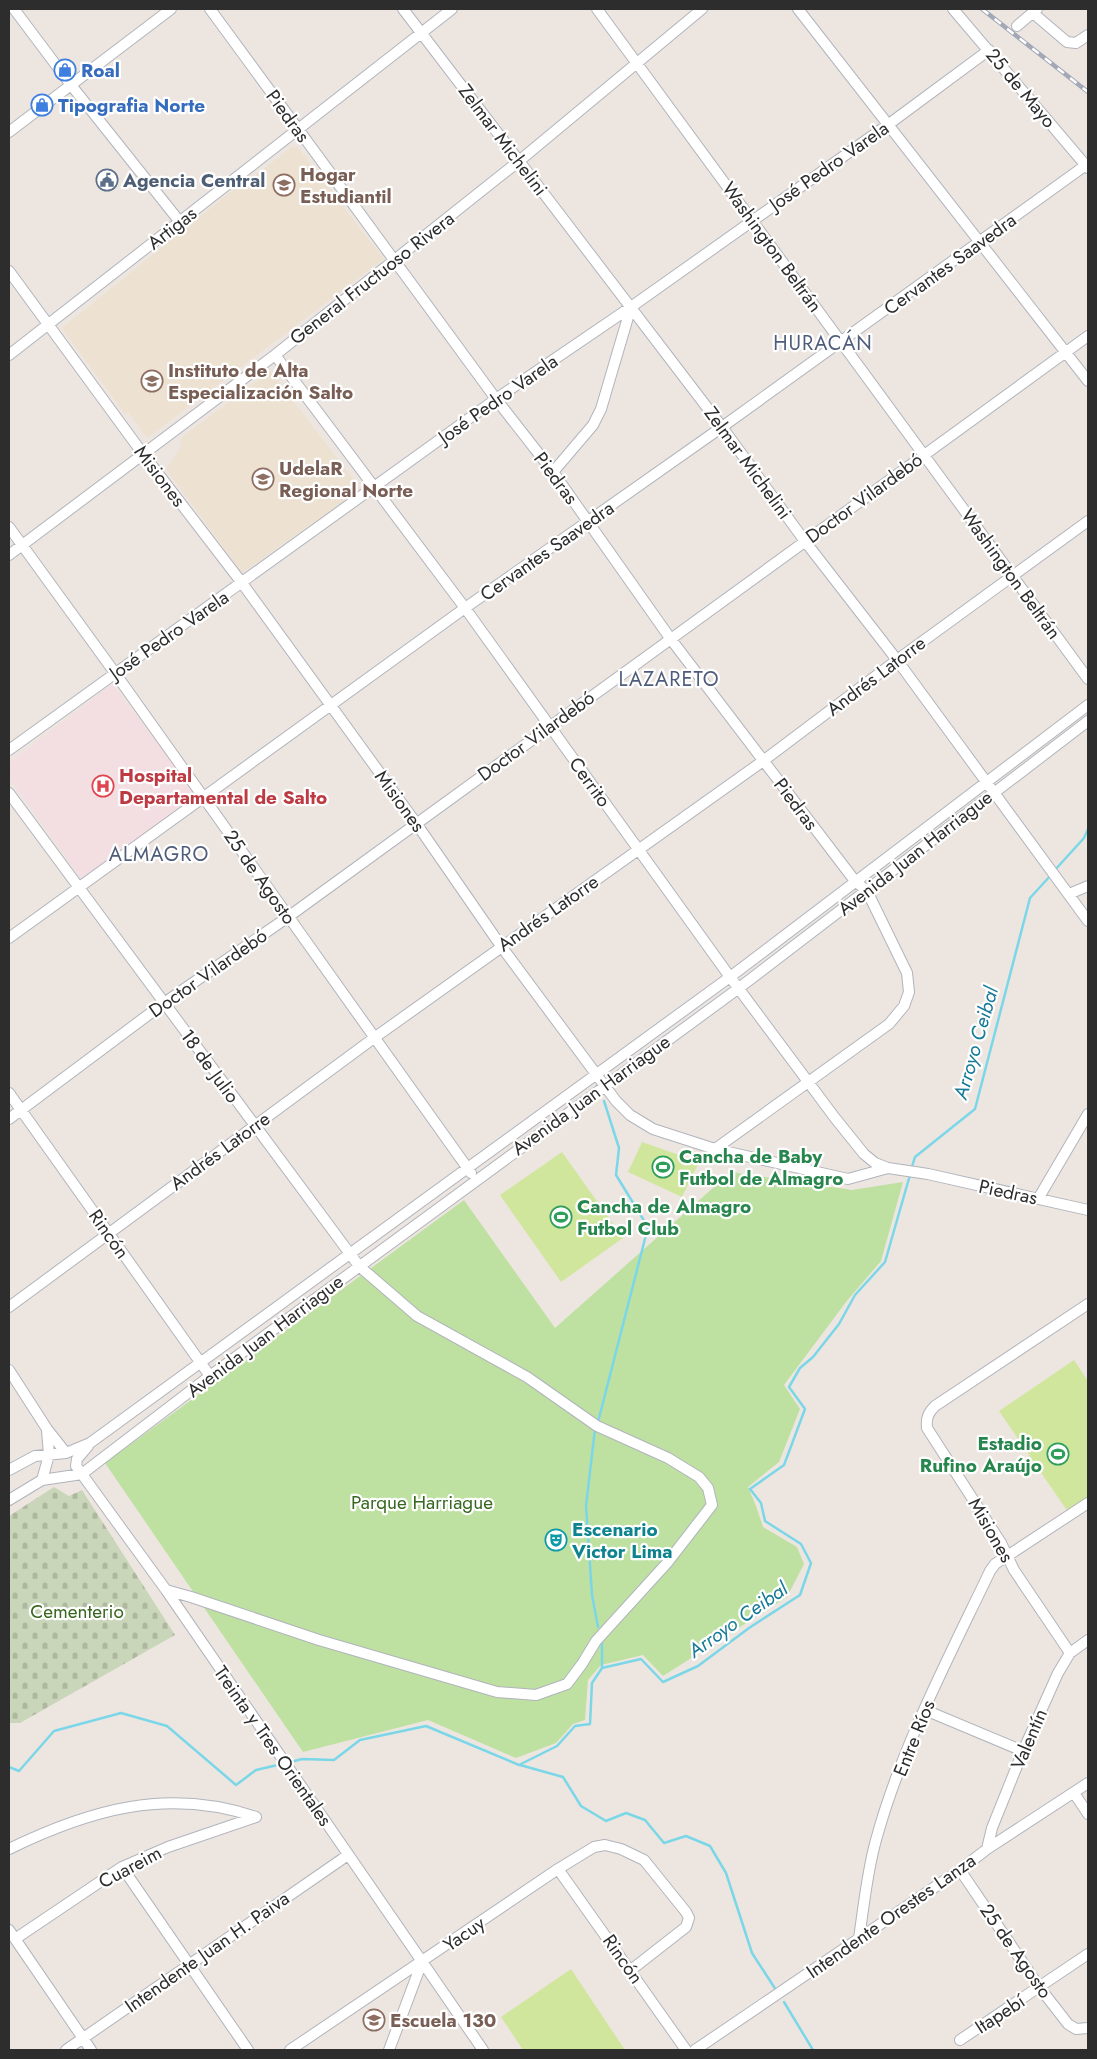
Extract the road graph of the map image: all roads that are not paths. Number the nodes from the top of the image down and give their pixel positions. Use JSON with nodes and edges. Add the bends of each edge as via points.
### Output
{"nodes":[{"id":1,"x":14,"y":9,"type":"edge"},
{"id":2,"x":171,"y":9,"type":"edge"},
{"id":3,"x":210,"y":9,"type":"edge"},
{"id":4,"x":403,"y":9,"type":"edge"},
{"id":5,"x":452,"y":9,"type":"edge"},
{"id":6,"x":597,"y":9,"type":"edge"},
{"id":7,"x":702,"y":9,"type":"edge"},
{"id":8,"x":798,"y":9,"type":"edge"},
{"id":9,"x":953,"y":9,"type":"edge"},
{"id":10,"x":1036,"y":11,"type":"edge"},
{"id":11,"x":1017,"y":26,"type":"dead end"},
{"id":12,"x":421,"y":33,"type":"junction"},
{"id":13,"x":1088,"y":34,"type":"edge"},
{"id":14,"x":989,"y":50,"type":"junction"},
{"id":15,"x":637,"y":62,"type":"junction"},
{"id":16,"x":71,"y":85,"type":"junction"},
{"id":17,"x":888,"y":124,"type":"junction"},
{"id":18,"x":297,"y":130,"type":"junction"},
{"id":19,"x":9,"y":132,"type":"edge"},
{"id":20,"x":520,"y":161,"type":"junction"},
{"id":21,"x":1087,"y":167,"type":"edge"},
{"id":22,"x":752,"y":220,"type":"junction"},
{"id":23,"x":180,"y":222,"type":"junction"},
{"id":24,"x":980,"y":242,"type":"junction"},
{"id":25,"x":395,"y":260,"type":"junction"},
{"id":26,"x":9,"y":271,"type":"edge"},
{"id":27,"x":631,"y":307,"type":"junction"},
{"id":28,"x":48,"y":325,"type":"junction"},
{"id":29,"x":1088,"y":336,"type":"edge"},
{"id":30,"x":842,"y":342,"type":"junction"},
{"id":31,"x":1066,"y":352,"type":"junction"},
{"id":32,"x":9,"y":355,"type":"edge"},
{"id":33,"x":275,"y":355,"type":"junction"},
{"id":34,"x":1088,"y":381,"type":"edge"},
{"id":35,"x":496,"y":399,"type":"junction"},
{"id":36,"x":722,"y":427,"type":"junction"},
{"id":37,"x":143,"y":454,"type":"junction"},
{"id":38,"x":925,"y":455,"type":"junction"},
{"id":39,"x":553,"y":472,"type":"junction"},
{"id":40,"x":373,"y":487,"type":"junction"},
{"id":41,"x":588,"y":521,"type":"junction"},
{"id":42,"x":1088,"y":521,"type":"edge"},
{"id":43,"x":9,"y":527,"type":"edge"},
{"id":44,"x":804,"y":540,"type":"junction"},
{"id":45,"x":23,"y":545,"type":"junction"},
{"id":46,"x":9,"y":555,"type":"edge"},
{"id":47,"x":1012,"y":577,"type":"junction"},
{"id":48,"x":242,"y":583,"type":"junction"},
{"id":49,"x":465,"y":608,"type":"junction"},
{"id":50,"x":670,"y":638,"type":"junction"},
{"id":51,"x":897,"y":660,"type":"junction"},
{"id":52,"x":115,"y":673,"type":"junction"},
{"id":53,"x":1088,"y":679,"type":"edge"},
{"id":54,"x":1088,"y":705,"type":"edge"},
{"id":55,"x":331,"y":706,"type":"junction"},
{"id":56,"x":1088,"y":721,"type":"edge"},
{"id":57,"x":549,"y":726,"type":"junction"},
{"id":58,"x":9,"y":750,"type":"edge"},
{"id":59,"x":763,"y":761,"type":"junction"},
{"id":60,"x":987,"y":781,"type":"junction"},
{"id":61,"x":995,"y":791,"type":"junction"},
{"id":62,"x":9,"y":793,"type":"edge"},
{"id":63,"x":204,"y":798,"type":"junction"},
{"id":64,"x":416,"y":823,"type":"junction"},
{"id":65,"x":639,"y":849,"type":"junction"},
{"id":66,"x":855,"y":881,"type":"junction"},
{"id":67,"x":1088,"y":886,"type":"edge"},
{"id":68,"x":80,"y":889,"type":"junction"},
{"id":69,"x":867,"y":891,"type":"junction"},
{"id":70,"x":1069,"y":894,"type":"junction"},
{"id":71,"x":288,"y":917,"type":"junction"},
{"id":72,"x":1088,"y":921,"type":"edge"},
{"id":73,"x":9,"y":938,"type":"edge"},
{"id":74,"x":501,"y":946,"type":"junction"},
{"id":75,"x":730,"y":977,"type":"junction"},
{"id":76,"x":739,"y":988,"type":"junction"},
{"id":77,"x":164,"y":1003,"type":"junction"},
{"id":78,"x":374,"y":1038,"type":"junction"},
{"id":79,"x":596,"y":1074,"type":"junction"},
{"id":80,"x":808,"y":1082,"type":"junction"},
{"id":81,"x":604,"y":1086,"type":"junction"},
{"id":82,"x":9,"y":1092,"type":"edge"},
{"id":83,"x":21,"y":1110,"type":"junction"},
{"id":84,"x":1088,"y":1114,"type":"edge"},
{"id":85,"x":9,"y":1119,"type":"edge"},
{"id":86,"x":254,"y":1125,"type":"junction"},
{"id":87,"x":715,"y":1149,"type":"junction"},
{"id":88,"x":467,"y":1168,"type":"junction"},
{"id":89,"x":888,"y":1168,"type":"junction"},
{"id":90,"x":928,"y":1174,"type":"joint"},
{"id":91,"x":475,"y":1179,"type":"junction"},
{"id":92,"x":1038,"y":1198,"type":"junction"},
{"id":93,"x":1088,"y":1209,"type":"edge"},
{"id":94,"x":108,"y":1232,"type":"junction"},
{"id":95,"x":349,"y":1253,"type":"junction"},
{"id":96,"x":359,"y":1266,"type":"junction"},
{"id":97,"x":1088,"y":1304,"type":"edge"},
{"id":98,"x":9,"y":1307,"type":"edge"},
{"id":99,"x":200,"y":1363,"type":"junction"},
{"id":100,"x":9,"y":1370,"type":"edge"},
{"id":101,"x":210,"y":1376,"type":"junction"},
{"id":102,"x":47,"y":1429,"type":"junction"},
{"id":103,"x":90,"y":1443,"type":"junction"},
{"id":104,"x":66,"y":1453,"type":"junction"},
{"id":105,"x":49,"y":1455,"type":"junction"},
{"id":106,"x":91,"y":1467,"type":"junction"},
{"id":107,"x":9,"y":1470,"type":"edge"},
{"id":108,"x":82,"y":1474,"type":"junction"},
{"id":109,"x":42,"y":1480,"type":"junction"},
{"id":110,"x":9,"y":1500,"type":"edge"},
{"id":111,"x":1088,"y":1503,"type":"edge"},
{"id":112,"x":1008,"y":1557,"type":"junction"},
{"id":113,"x":166,"y":1590,"type":"junction"},
{"id":114,"x":1088,"y":1640,"type":"edge"},
{"id":115,"x":1070,"y":1653,"type":"junction"},
{"id":116,"x":925,"y":1710,"type":"junction"},
{"id":117,"x":1023,"y":1751,"type":"junction"},
{"id":118,"x":1088,"y":1783,"type":"edge"},
{"id":119,"x":1074,"y":1793,"type":"junction"},
{"id":120,"x":1088,"y":1814,"type":"edge"},
{"id":121,"x":9,"y":1849,"type":"edge"},
{"id":122,"x":987,"y":1849,"type":"junction"},
{"id":123,"x":348,"y":1855,"type":"junction"},
{"id":124,"x":122,"y":1867,"type":"junction"},
{"id":125,"x":558,"y":1868,"type":"junction"},
{"id":126,"x":960,"y":1870,"type":"junction"},
{"id":127,"x":9,"y":1930,"type":"edge"},
{"id":128,"x":860,"y":1938,"type":"junction"},
{"id":129,"x":15,"y":1939,"type":"junction"},
{"id":130,"x":1088,"y":1954,"type":"edge"},
{"id":131,"x":422,"y":1962,"type":"junction"},
{"id":132,"x":189,"y":1965,"type":"junction"},
{"id":133,"x":631,"y":1970,"type":"junction"},
{"id":134,"x":1040,"y":1988,"type":"junction"},
{"id":135,"x":1088,"y":2028,"type":"edge"},
{"id":136,"x":83,"y":2039,"type":"junction"},
{"id":137,"x":960,"y":2040,"type":"dead end"},
{"id":138,"x":66,"y":2050,"type":"edge"},
{"id":139,"x":91,"y":2050,"type":"edge"},
{"id":140,"x":248,"y":2050,"type":"edge"},
{"id":141,"x":290,"y":2050,"type":"edge"},
{"id":142,"x":389,"y":2050,"type":"edge"},
{"id":143,"x":483,"y":2050,"type":"edge"},
{"id":144,"x":686,"y":2050,"type":"edge"},
{"id":145,"x":695,"y":2050,"type":"edge"}],
"edges":[{"from":1,"to":16,"type":"street"},
{"from":2,"to":16,"type":"street"},
{"from":3,"to":18,"type":"street","name":"Piedras"},
{"from":4,"to":12,"type":"street","name":"Zelmar Michelini"},
{"from":5,"to":12,"type":"street","name":"Artigas"},
{"from":6,"to":15,"type":"street","name":"Washington Beltrán"},
{"from":7,"to":15,"type":"street","name":"General Fructuoso Rivera"},
{"from":8,"to":17,"type":"street"},
{"from":9,"to":14,"type":"street","name":"25 de Mayo"},
{"from":10,"to":11,"type":"street"},
{"from":10,"to":13,"type":"street","via":[[1067,42],[1076,43]]},
{"from":12,"to":18,"type":"street","name":"Artigas"},
{"from":12,"to":20,"type":"street","name":"Zelmar Michelini"},
{"from":14,"to":17,"type":"street","name":"José Pedro Varela"},
{"from":14,"to":21,"type":"street","name":"25 de Mayo"},
{"from":15,"to":20,"type":"street","name":"General Fructuoso Rivera"},
{"from":15,"to":22,"type":"street","name":"Washington Beltrán"},
{"from":16,"to":19,"type":"street"},
{"from":16,"to":23,"type":"street"},
{"from":17,"to":22,"type":"street","name":"José Pedro Varela"},
{"from":17,"to":24,"type":"street"},
{"from":18,"to":23,"type":"street","name":"Artigas"},
{"from":18,"to":25,"type":"street","name":"Piedras"},
{"from":20,"to":25,"type":"street","name":"General Fructuoso Rivera"},
{"from":20,"to":27,"type":"street","name":"Zelmar Michelini"},
{"from":21,"to":24,"type":"street","name":"Cervantes Saavedra"},
{"from":22,"to":27,"type":"street","name":"José Pedro Varela"},
{"from":22,"to":30,"type":"street","name":"Washington Beltrán"},
{"from":23,"to":28,"type":"street","name":"Artigas"},
{"from":24,"to":30,"type":"street","name":"Cervantes Saavedra"},
{"from":24,"to":31,"type":"street"},
{"from":25,"to":33,"type":"street","name":"General Fructuoso Rivera"},
{"from":25,"to":35,"type":"street","name":"Piedras"},
{"from":26,"to":28,"type":"street","name":"Misiones"},
{"from":27,"to":35,"type":"street","name":"José Pedro Varela"},
{"from":27,"to":36,"type":"street","name":"Zelmar Michelini"},
{"from":27,"to":39,"type":"street","via":[[593,425]]},
{"from":28,"to":32,"type":"street","name":"Artigas"},
{"from":28,"to":37,"type":"street","name":"Misiones"},
{"from":29,"to":31,"type":"street","name":"Doctor Vilardebó"},
{"from":30,"to":36,"type":"street","name":"Cervantes Saavedra"},
{"from":30,"to":38,"type":"street","name":"Washington Beltrán"},
{"from":31,"to":34,"type":"street"},
{"from":31,"to":38,"type":"street","name":"Doctor Vilardebó"},
{"from":33,"to":37,"type":"street","name":"General Fructuoso Rivera"},
{"from":33,"to":40,"type":"street","name":"Cerrito"},
{"from":35,"to":39,"type":"street","name":"Piedras"},
{"from":35,"to":40,"type":"street","name":"José Pedro Varela"},
{"from":36,"to":41,"type":"street","name":"Cervantes Saavedra"},
{"from":36,"to":44,"type":"street","name":"Zelmar Michelini"},
{"from":37,"to":45,"type":"street","name":"General Fructuoso Rivera"},
{"from":37,"to":48,"type":"street","name":"Misiones"},
{"from":38,"to":44,"type":"street","name":"Doctor Vilardebó"},
{"from":38,"to":47,"type":"street","name":"Washington Beltrán"},
{"from":39,"to":41,"type":"street","name":"Piedras"},
{"from":40,"to":48,"type":"street","name":"José Pedro Varela"},
{"from":40,"to":49,"type":"street","name":"Cerrito"},
{"from":41,"to":49,"type":"street","name":"Cervantes Saavedra"},
{"from":41,"to":50,"type":"street","name":"Piedras"},
{"from":42,"to":47,"type":"street","name":"Andrés Latorre"},
{"from":43,"to":45,"type":"street","name":"25 de Agosto"},
{"from":44,"to":50,"type":"street","name":"Doctor Vilardebó"},
{"from":44,"to":51,"type":"street","name":"Zelmar Michelini"},
{"from":45,"to":46,"type":"street","name":"General Fructuoso Rivera"},
{"from":45,"to":52,"type":"street","name":"25 de Agosto"},
{"from":47,"to":51,"type":"street","name":"Andrés Latorre"},
{"from":47,"to":53,"type":"street","name":"Washington Beltrán"},
{"from":48,"to":52,"type":"street","name":"José Pedro Varela"},
{"from":48,"to":55,"type":"street","name":"Misiones"},
{"from":49,"to":55,"type":"street","name":"Cervantes Saavedra"},
{"from":49,"to":57,"type":"street","name":"Cerrito"},
{"from":50,"to":57,"type":"street","name":"Doctor Vilardebó"},
{"from":50,"to":59,"type":"street","name":"Piedras"},
{"from":51,"to":59,"type":"street","name":"Andrés Latorre"},
{"from":51,"to":60,"type":"street","name":"Zelmar Michelini"},
{"from":52,"to":58,"type":"street","name":"José Pedro Varela"},
{"from":52,"to":63,"type":"street","name":"25 de Agosto"},
{"from":54,"to":60,"type":"street","name":"Avenida Juan Harriague"},
{"from":55,"to":63,"type":"street","name":"Cervantes Saavedra"},
{"from":55,"to":64,"type":"street","name":"Misiones"},
{"from":56,"to":61,"type":"street","name":"Avenida Juan Harriague"},
{"from":57,"to":64,"type":"street","name":"Doctor Vilardebó"},
{"from":57,"to":65,"type":"street","name":"Cerrito"},
{"from":59,"to":65,"type":"street","name":"Andrés Latorre"},
{"from":59,"to":66,"type":"street","name":"Piedras"},
{"from":60,"to":61,"type":"street","name":"Zelmar Michelini"},
{"from":60,"to":66,"type":"street","name":"Avenida Juan Harriague"},
{"from":61,"to":69,"type":"street","name":"Avenida Juan Harriague"},
{"from":61,"to":70,"type":"street","name":"Zelmar Michelini"},
{"from":62,"to":68,"type":"street","name":"18 de Julio"},
{"from":63,"to":68,"type":"street","name":"Cervantes Saavedra"},
{"from":63,"to":71,"type":"street","name":"25 de Agosto"},
{"from":64,"to":71,"type":"street","name":"Doctor Vilardebó"},
{"from":64,"to":74,"type":"street","name":"Misiones"},
{"from":65,"to":74,"type":"street","name":"Andrés Latorre"},
{"from":65,"to":75,"type":"street","name":"Cerrito"},
{"from":66,"to":69,"type":"street","name":"Piedras"},
{"from":66,"to":75,"type":"street","name":"Avenida Juan Harriague"},
{"from":67,"to":70,"type":"street"},
{"from":68,"to":73,"type":"street","name":"Cervantes Saavedra"},
{"from":68,"to":77,"type":"street","name":"18 de Julio"},
{"from":69,"to":76,"type":"street","name":"Avenida Juan Harriague"},
{"from":69,"to":80,"type":"street","name":"Piedras","via":[[908,973],[910,992],[904,1006],[889,1024]]},
{"from":70,"to":72,"type":"street","name":"Zelmar Michelini"},
{"from":71,"to":77,"type":"street","name":"Doctor Vilardebó"},
{"from":71,"to":78,"type":"street","name":"25 de Agosto"},
{"from":74,"to":78,"type":"street","name":"Andrés Latorre"},
{"from":74,"to":79,"type":"street","name":"Misiones"},
{"from":75,"to":76,"type":"street","name":"Cerrito"},
{"from":75,"to":79,"type":"street","name":"Avenida Juan Harriague"},
{"from":76,"to":80,"type":"street","name":"Cerrito"},
{"from":76,"to":81,"type":"street","name":"Avenida Juan Harriague"},
{"from":77,"to":83,"type":"street","name":"Doctor Vilardebó"},
{"from":77,"to":86,"type":"street","name":"18 de Julio"},
{"from":78,"to":86,"type":"street","name":"Andrés Latorre"},
{"from":78,"to":88,"type":"street","name":"25 de Agosto"},
{"from":79,"to":81,"type":"street","name":"Misiones"},
{"from":79,"to":88,"type":"street","name":"Avenida Juan Harriague"},
{"from":80,"to":87,"type":"street"},
{"from":80,"to":89,"type":"street","name":"Cerrito","via":[[864,1154]]},
{"from":81,"to":87,"type":"street","name":"Misiones","via":[[630,1115],[653,1129]]},
{"from":81,"to":91,"type":"street","name":"Avenida Juan Harriague"},
{"from":82,"to":83,"type":"street","name":"Rincón"},
{"from":83,"to":85,"type":"street","name":"Doctor Vilardebó"},
{"from":83,"to":94,"type":"street","name":"Rincón"},
{"from":84,"to":92,"type":"street"},
{"from":86,"to":94,"type":"street","name":"Andrés Latorre"},
{"from":86,"to":95,"type":"street","name":"18 de Julio"},
{"from":87,"to":89,"type":"street","name":"Misiones","via":[[848,1179]]},
{"from":88,"to":91,"type":"street","name":"25 de Agosto"},
{"from":88,"to":95,"type":"street","name":"Avenida Juan Harriague"},
{"from":89,"to":90,"type":"street","name":"Cerrito"},
{"from":90,"to":92,"type":"street","name":"Piedras"},
{"from":91,"to":96,"type":"street","name":"Avenida Juan Harriague"},
{"from":92,"to":93,"type":"street","name":"Piedras"},
{"from":94,"to":98,"type":"street","name":"Andrés Latorre"},
{"from":94,"to":99,"type":"street","name":"Rincón"},
{"from":95,"to":96,"type":"street","name":"18 de Julio"},
{"from":95,"to":99,"type":"street","name":"Avenida Juan Harriague"},
{"from":96,"to":101,"type":"street","name":"Avenida Juan Harriague"},
{"from":96,"to":113,"type":"street","name":"18 de Julio","via":[[417,1316],[527,1377],[597,1426],[668,1458],[698,1477],[708,1488],[712,1505],[667,1563],[600,1635],[567,1684],[536,1695],[497,1692],[319,1640]]},
{"from":97,"to":112,"type":"street","name":"Misiones","via":[[928,1413],[928,1428]]},
{"from":99,"to":101,"type":"street","name":"Rincón"},
{"from":99,"to":103,"type":"street","name":"Avenida Juan Harriague"},
{"from":100,"to":102,"type":"street"},
{"from":101,"to":106,"type":"street","name":"Avenida Juan Harriague"},
{"from":102,"to":104,"type":"street"},
{"from":102,"to":105,"type":"street"},
{"from":103,"to":104,"type":"street","name":"Avenida Juan Harriague"},
{"from":103,"to":106,"type":"street","via":[[96,1456]]},
{"from":103,"to":108,"type":"street","via":[[75,1462]]},
{"from":104,"to":105,"type":"street","name":"Avenida Juan Harriague"},
{"from":105,"to":107,"type":"street","name":"Avenida Juan Harriague","via":[[35,1456]]},
{"from":105,"to":109,"type":"street"},
{"from":106,"to":108,"type":"street","name":"Avenida Juan Harriague"},
{"from":108,"to":109,"type":"street","name":"Avenida Juan Harriague"},
{"from":108,"to":113,"type":"street","name":"Treinta y Tres Orientales"},
{"from":109,"to":110,"type":"street","name":"Avenida Juan Harriague"},
{"from":111,"to":112,"type":"street"},
{"from":112,"to":115,"type":"street","name":"Misiones"},
{"from":112,"to":116,"type":"street","name":"Entre Ríos","via":[[990,1571]]},
{"from":113,"to":123,"type":"street","name":"Treinta y Tres Orientales"},
{"from":114,"to":115,"type":"street","name":"Valentín"},
{"from":115,"to":117,"type":"street","name":"Valentín"},
{"from":116,"to":117,"type":"street"},
{"from":116,"to":128,"type":"street","name":"Entre Ríos","via":[[876,1840]]},
{"from":117,"to":122,"type":"street","name":"Valentín","via":[[992,1828]]},
{"from":118,"to":119,"type":"street","name":"Intendente Orestes Lanza"},
{"from":119,"to":120,"type":"street"},
{"from":119,"to":122,"type":"street","name":"Intendente Orestes Lanza"},
{"from":121,"to":124,"type":"street","name":"Cuareim","via":[[88,1815],[127,1806],[181,1803],[232,1809],[256,1817],[168,1847]]},
{"from":122,"to":126,"type":"street","name":"Intendente Orestes Lanza"},
{"from":123,"to":131,"type":"street","name":"Treinta y Tres Orientales"},
{"from":123,"to":132,"type":"street","name":"Intendente Juan H. Paiva"},
{"from":124,"to":129,"type":"street","name":"Cuareim"},
{"from":124,"to":132,"type":"street"},
{"from":125,"to":131,"type":"street","name":"Yacuy"},
{"from":125,"to":133,"type":"street","name":"Rincón"},
{"from":125,"to":133,"type":"street","name":"Yacuy","via":[[594,1847],[605,1845],[621,1849],[644,1860],[686,1912],[689,1918],[686,1927]]},
{"from":126,"to":128,"type":"street","name":"Intendente Orestes Lanza"},
{"from":126,"to":134,"type":"street","name":"25 de Agosto"},
{"from":127,"to":129,"type":"street"},
{"from":128,"to":145,"type":"street","name":"Intendente Orestes Lanza"},
{"from":129,"to":136,"type":"street"},
{"from":130,"to":134,"type":"street","name":"Itapebí"},
{"from":131,"to":141,"type":"street","name":"Yacuy"},
{"from":131,"to":142,"type":"street"},
{"from":131,"to":143,"type":"street","name":"Treinta y Tres Orientales"},
{"from":132,"to":136,"type":"street","name":"Intendente Juan H. Paiva"},
{"from":132,"to":140,"type":"street"},
{"from":133,"to":144,"type":"street","name":"Rincón"},
{"from":134,"to":135,"type":"street","name":"25 de Agosto","via":[[1068,2024],[1076,2029]]},
{"from":134,"to":137,"type":"street","name":"Itapebí"},
{"from":136,"to":138,"type":"street","name":"Intendente Juan H. Paiva"},
{"from":136,"to":139,"type":"street"}]}
